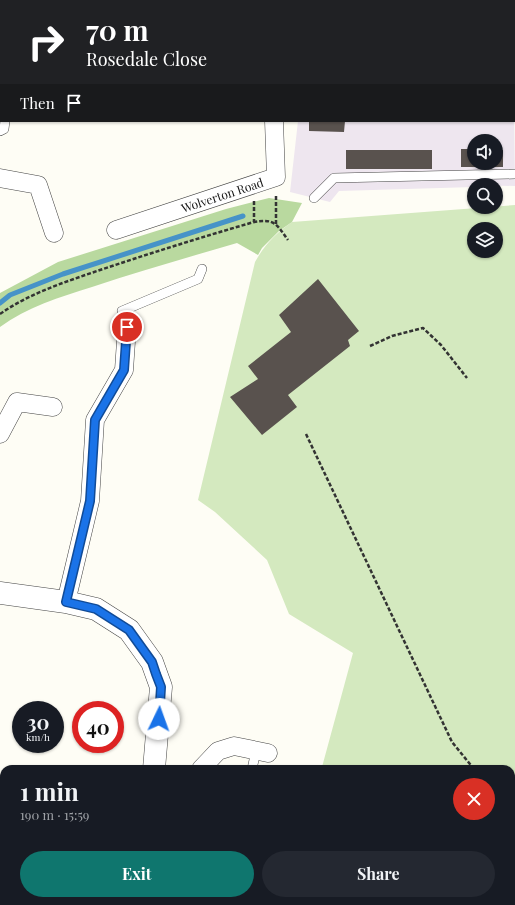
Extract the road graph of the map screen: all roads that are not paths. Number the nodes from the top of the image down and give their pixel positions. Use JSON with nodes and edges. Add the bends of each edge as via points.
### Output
{"nodes":[{"id":1,"x":5,"y":122,"type":"edge"},
{"id":2,"x":274,"y":122,"type":"edge"},
{"id":3,"x":0,"y":131,"type":"edge"},
{"id":4,"x":515,"y":174,"type":"edge"},
{"id":5,"x":0,"y":178,"type":"edge"},
{"id":6,"x":314,"y":198,"type":"dead end"},
{"id":7,"x":116,"y":230,"type":"dead end"},
{"id":8,"x":54,"y":233,"type":"dead end"},
{"id":9,"x":202,"y":269,"type":"dead end"},
{"id":10,"x":127,"y":327,"type":"joint"},
{"id":11,"x":53,"y":407,"type":"dead end"},
{"id":12,"x":0,"y":434,"type":"edge"},
{"id":13,"x":0,"y":593,"type":"edge"},
{"id":14,"x":66,"y":602,"type":"junction"},
{"id":15,"x":262,"y":752,"type":"joint"},
{"id":16,"x":154,"y":765,"type":"edge"},
{"id":17,"x":205,"y":765,"type":"edge"},
{"id":18,"x":254,"y":765,"type":"edge"}],
"edges":[{"from":1,"to":3,"type":"lane","via":[[4,128]]},
{"from":2,"to":7,"type":"street","name":"Wolverton Road","via":[[276,177]]},
{"from":4,"to":6,"type":"lane","via":[[334,178]]},
{"from":5,"to":8,"type":"street","via":[[38,185]]},
{"from":9,"to":10,"type":"lane","via":[[198,279],[122,311]]},
{"from":10,"to":14,"type":"street","via":[[124,370],[95,420],[90,501]]},
{"from":11,"to":12,"type":"street","via":[[17,402]]},
{"from":13,"to":14,"type":"street"},
{"from":14,"to":16,"type":"street","via":[[96,609],[129,630],[152,662],[161,687]]},
{"from":15,"to":17,"type":"street","via":[[234,746],[218,751]]},
{"from":15,"to":18,"type":"lane"}]}
